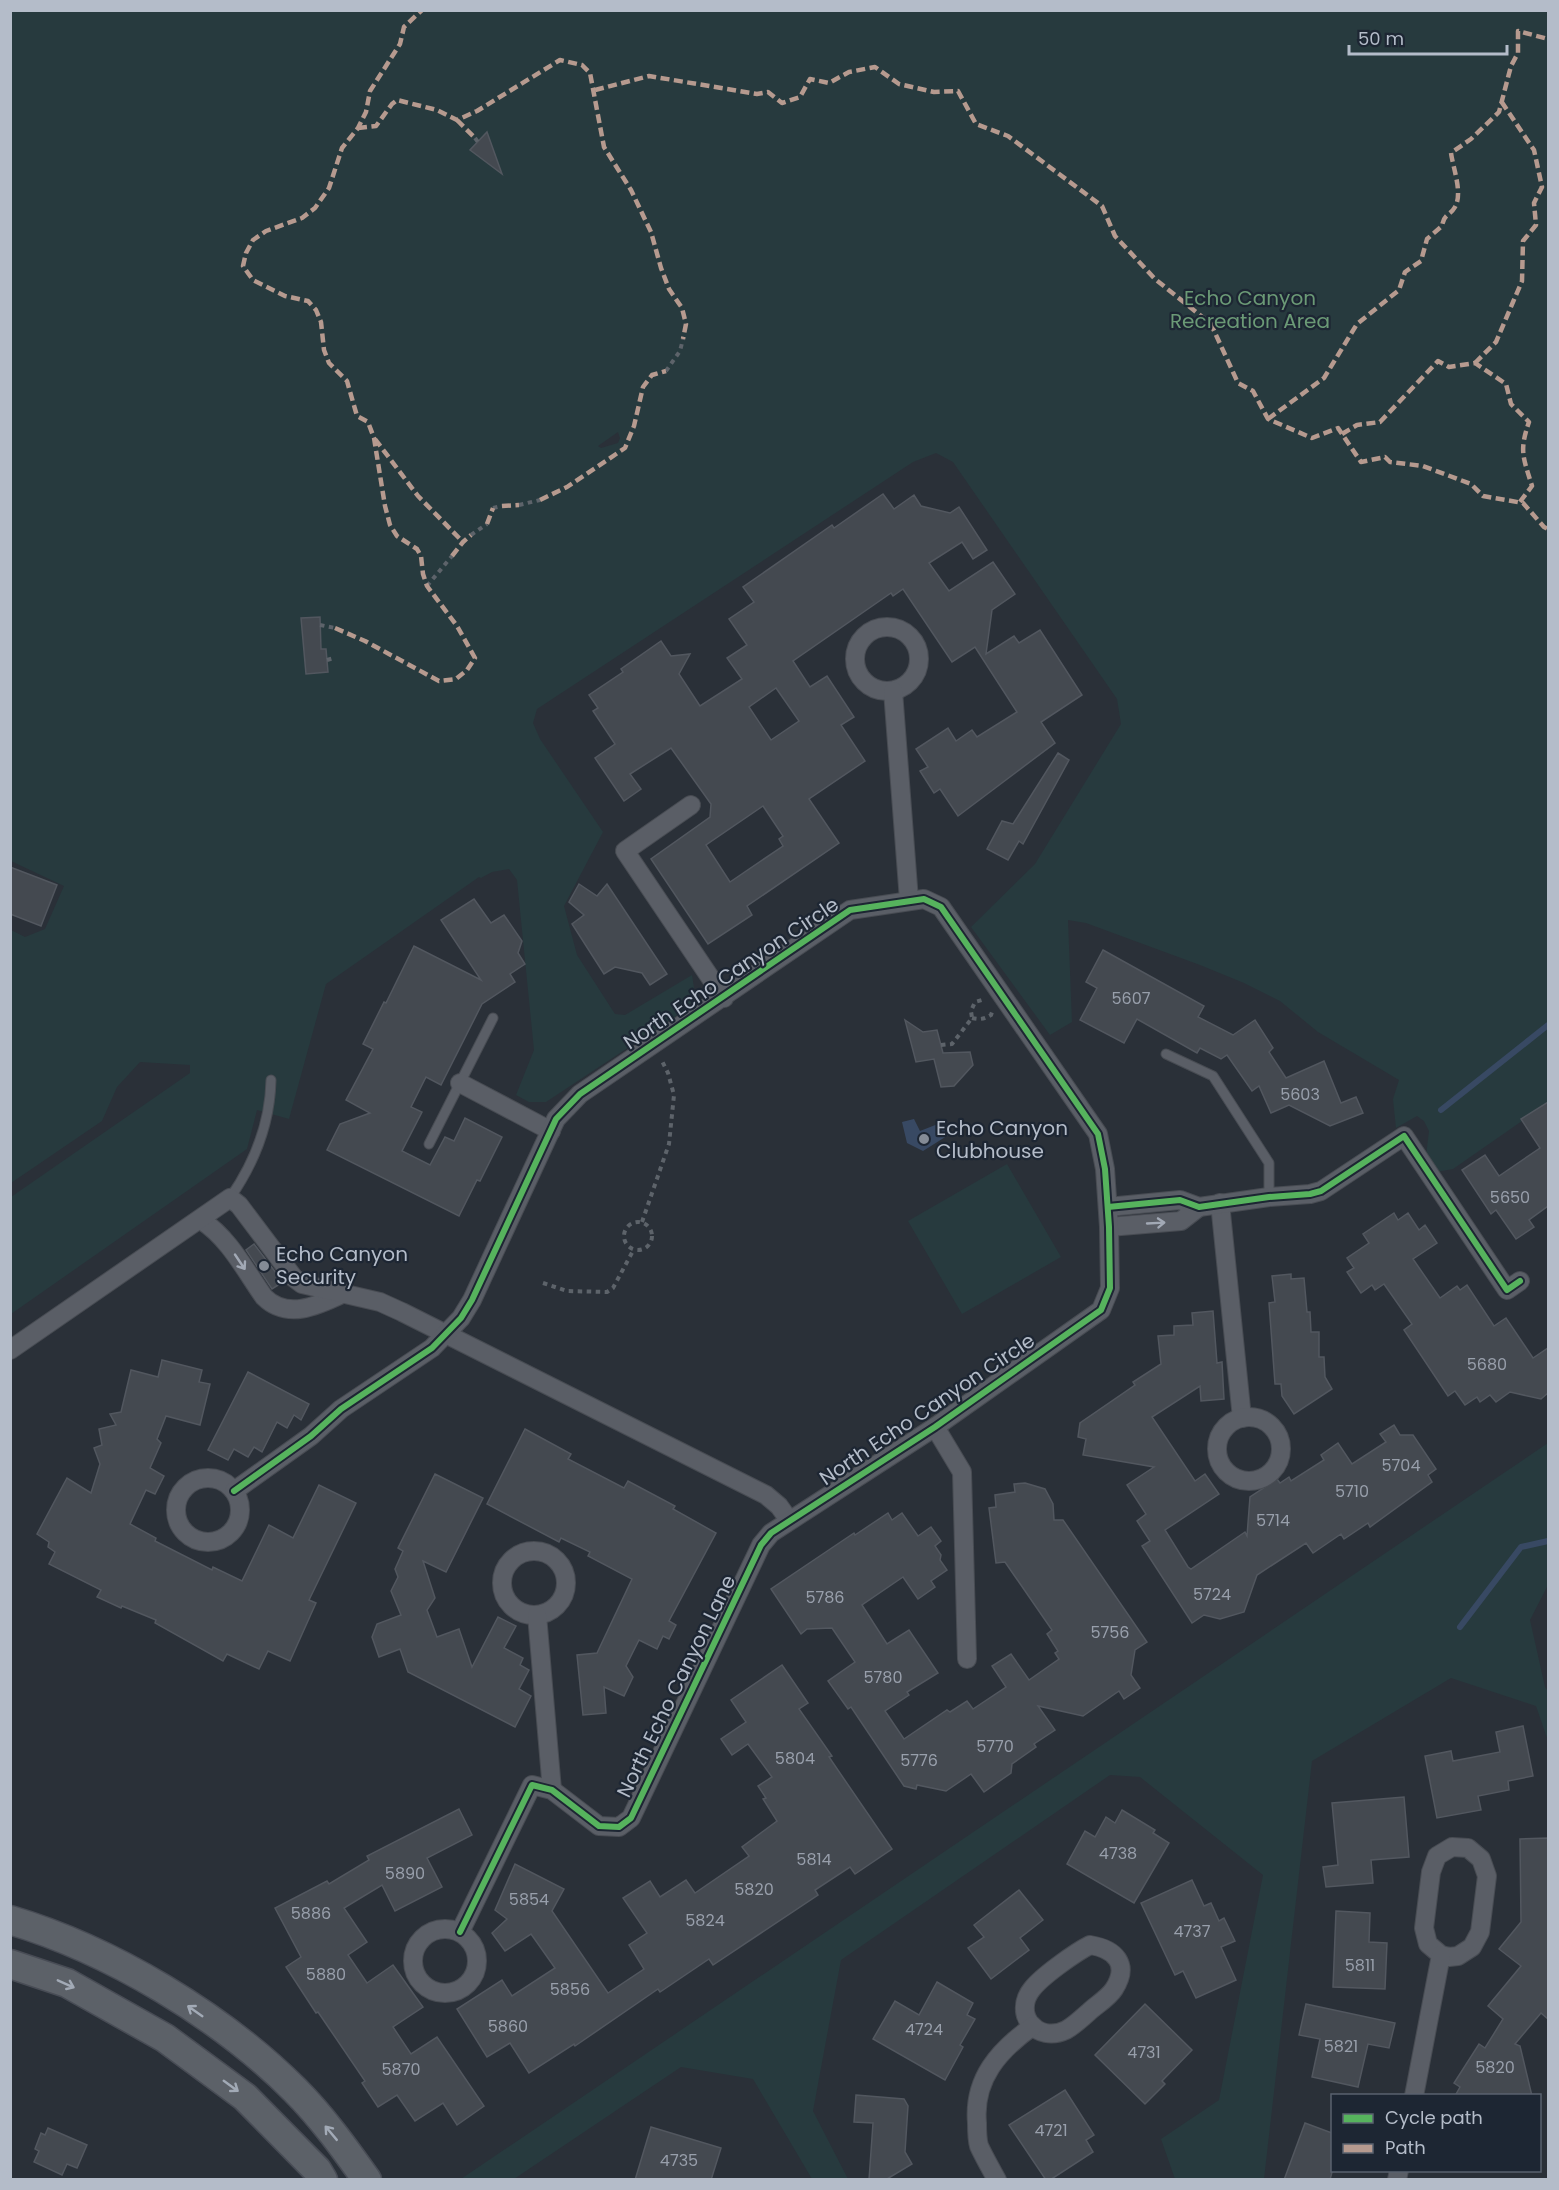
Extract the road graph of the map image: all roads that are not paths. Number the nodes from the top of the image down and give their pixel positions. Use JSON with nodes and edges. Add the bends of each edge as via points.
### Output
{"nodes":[{"id":1,"x":893,"y":691,"type":"dead end"},
{"id":2,"x":691,"y":805,"type":"dead end"},
{"id":3,"x":909,"y":900,"type":"junction"},
{"id":4,"x":724,"y":998,"type":"junction"},
{"id":5,"x":493,"y":1018,"type":"dead end"},
{"id":6,"x":1166,"y":1054,"type":"dead end"},
{"id":7,"x":271,"y":1080,"type":"dead end"},
{"id":8,"x":460,"y":1083,"type":"junction"},
{"id":9,"x":550,"y":1131,"type":"junction"},
{"id":10,"x":429,"y":1144,"type":"dead end"},
{"id":11,"x":1269,"y":1197,"type":"junction"},
{"id":12,"x":230,"y":1198,"type":"junction"},
{"id":13,"x":1220,"y":1203,"type":"junction"},
{"id":14,"x":1108,"y":1207,"type":"junction"},
{"id":15,"x":1199,"y":1207,"type":"junction"},
{"id":16,"x":201,"y":1220,"type":"junction"},
{"id":17,"x":1109,"y":1227,"type":"junction"},
{"id":18,"x":1520,"y":1281,"type":"dead end"},
{"id":19,"x":342,"y":1294,"type":"junction"},
{"id":20,"x":448,"y":1334,"type":"junction"},
{"id":21,"x":10,"y":1350,"type":"edge"},
{"id":22,"x":1242,"y":1418,"type":"dead end"},
{"id":23,"x":935,"y":1427,"type":"junction"},
{"id":24,"x":234,"y":1491,"type":"dead end"},
{"id":25,"x":789,"y":1520,"type":"junction"},
{"id":26,"x":537,"y":1615,"type":"dead end"},
{"id":27,"x":967,"y":1659,"type":"dead end"},
{"id":28,"x":552,"y":1790,"type":"junction"},
{"id":29,"x":10,"y":1920,"type":"edge"},
{"id":30,"x":460,"y":1932,"type":"dead end"},
{"id":31,"x":1441,"y":1955,"type":"junction"},
{"id":32,"x":10,"y":1964,"type":"edge"},
{"id":33,"x":1033,"y":2026,"type":"junction"},
{"id":34,"x":1414,"y":2094,"type":"edge"},
{"id":35,"x":323,"y":2180,"type":"edge"},
{"id":36,"x":367,"y":2180,"type":"edge"},
{"id":37,"x":997,"y":2180,"type":"edge"}],
"edges":[{"from":1,"to":3,"type":"street"},
{"from":2,"to":4,"type":"street","name":"North Echo Canyon Circle","via":[[626,851]]},
{"from":3,"to":4,"type":"street","name":"North Echo Canyon Circle","via":[[850,910]]},
{"from":3,"to":14,"type":"street","name":"North Echo Canyon Circle","via":[[924,899],[941,907],[1098,1134]]},
{"from":4,"to":9,"type":"street","name":"North Echo Canyon Circle","via":[[580,1094]]},
{"from":5,"to":8,"type":"lane"},
{"from":6,"to":11,"type":"lane","via":[[1213,1076],[1269,1163]]},
{"from":7,"to":12,"type":"lane","via":[[270,1110],[258,1149]]},
{"from":8,"to":9,"type":"street"},
{"from":8,"to":10,"type":"lane"},
{"from":9,"to":20,"type":"street","name":"North Echo Canyon Circle","via":[[472,1300]]},
{"from":11,"to":13,"type":"street"},
{"from":11,"to":18,"type":"street","via":[[1321,1191],[1404,1136],[1507,1290]]},
{"from":12,"to":16,"type":"street"},
{"from":12,"to":19,"type":"street","via":[[294,1278],[302,1284]]},
{"from":13,"to":15,"type":"street"},
{"from":13,"to":22,"type":"street"},
{"from":14,"to":15,"type":"street","via":[[1180,1200]]},
{"from":14,"to":17,"type":"street","name":"North Echo Canyon Circle"},
{"from":17,"to":15,"type":"street","one_way":true,"via":[[1181,1221]]},
{"from":16,"to":19,"type":"street","one_way":true,"via":[[224,1239],[264,1297],[282,1310],[317,1306]]},
{"from":16,"to":21,"type":"street"},
{"from":17,"to":23,"type":"street","name":"North Echo Canyon Circle","via":[[1110,1288],[1101,1310]]},
{"from":19,"to":20,"type":"street","via":[[380,1302]]},
{"from":20,"to":24,"type":"street","name":"North Echo Canyon Circle"},
{"from":20,"to":25,"type":"street","via":[[766,1495]]},
{"from":23,"to":25,"type":"street","name":"North Echo Canyon Circle"},
{"from":23,"to":27,"type":"street","via":[[962,1472]]},
{"from":25,"to":28,"type":"street","name":"North Echo Canyon Lane","via":[[761,1545],[631,1818],[619,1827],[599,1826]]},
{"from":26,"to":28,"type":"street"},
{"from":28,"to":30,"type":"street","via":[[532,1785]]},
{"from":36,"to":29,"type":"main road","one_way":true,"via":[[296,2091],[250,2049],[154,1983],[50,1932]]},
{"from":31,"to":31,"type":"street","via":[[1458,1956],[1472,1947],[1480,1932],[1487,1876],[1481,1859],[1468,1848],[1452,1847],[1437,1856],[1431,1872],[1424,1928],[1428,1944]]},
{"from":31,"to":34,"type":"street"},
{"from":32,"to":35,"type":"main road","one_way":true,"via":[[66,1983],[165,2038],[245,2097]]},
{"from":33,"to":33,"type":"street","via":[[1039,2032],[1055,2035],[1071,2028],[1113,1991],[1121,1976],[1119,1959],[1107,1947],[1090,1945],[1075,1952],[1032,1989],[1025,2004],[1027,2020]]},
{"from":33,"to":37,"type":"street","via":[[1010,2042],[991,2064],[975,2108],[978,2144]]}]}
